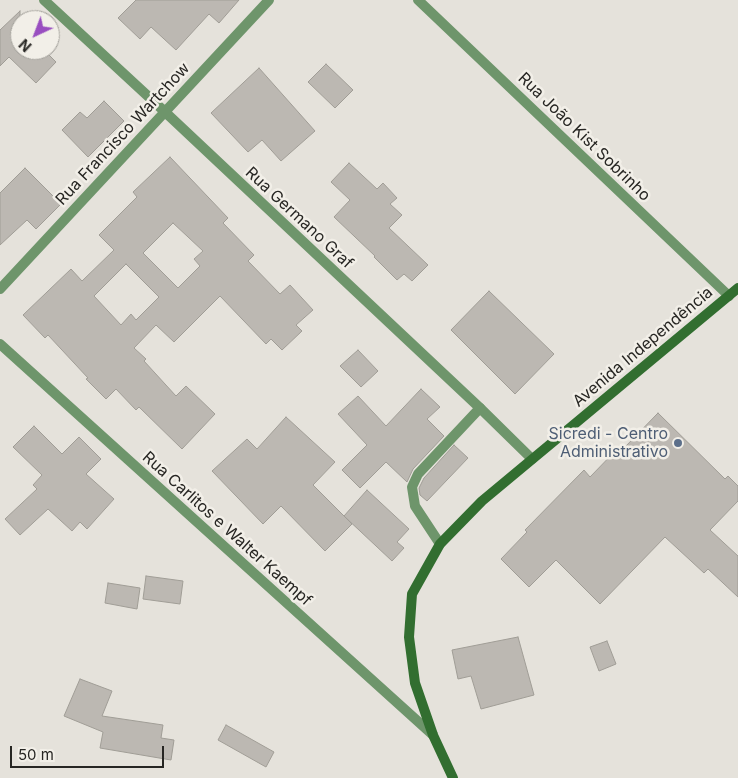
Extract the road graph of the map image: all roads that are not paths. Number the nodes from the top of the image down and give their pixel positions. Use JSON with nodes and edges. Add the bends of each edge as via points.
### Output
{"nodes":[{"id":1,"x":44,"y":0,"type":"edge"},
{"id":2,"x":269,"y":0,"type":"edge"},
{"id":3,"x":418,"y":0,"type":"edge"},
{"id":4,"x":164,"y":111,"type":"junction"},
{"id":5,"x":738,"y":288,"type":"edge"},
{"id":6,"x":0,"y":289,"type":"edge"},
{"id":7,"x":728,"y":296,"type":"junction"},
{"id":8,"x":0,"y":344,"type":"edge"},
{"id":9,"x":480,"y":408,"type":"junction"},
{"id":10,"x":532,"y":459,"type":"junction"},
{"id":11,"x":440,"y":544,"type":"junction"},
{"id":12,"x":433,"y":735,"type":"junction"},
{"id":13,"x":453,"y":778,"type":"edge"}],
"edges":[{"from":1,"to":4,"type":"street","name":"Rua Germano Graf"},
{"from":2,"to":4,"type":"street","name":"Rua Francisco Wartchow"},
{"from":3,"to":7,"type":"street","name":"Rua João Kist Sobrinho"},
{"from":4,"to":6,"type":"street","name":"Rua Francisco Wartchow"},
{"from":4,"to":9,"type":"street","name":"Rua Germano Graf"},
{"from":5,"to":7,"type":"main road","name":"Avenida Independência"},
{"from":7,"to":10,"type":"main road","name":"Avenida Independência"},
{"from":8,"to":12,"type":"street","name":"Rua Carlitos e Walter Kaempf"},
{"from":9,"to":10,"type":"street","name":"Rua Germano Graf"},
{"from":9,"to":11,"type":"street","via":[[418,474],[412,487],[416,506]]},
{"from":10,"to":11,"type":"main road","name":"Avenida Independência","via":[[482,501]]},
{"from":11,"to":12,"type":"main road","name":"Avenida Independência","via":[[412,594],[409,637],[416,683]]},
{"from":12,"to":13,"type":"main road","name":"Avenida Independência"}]}
